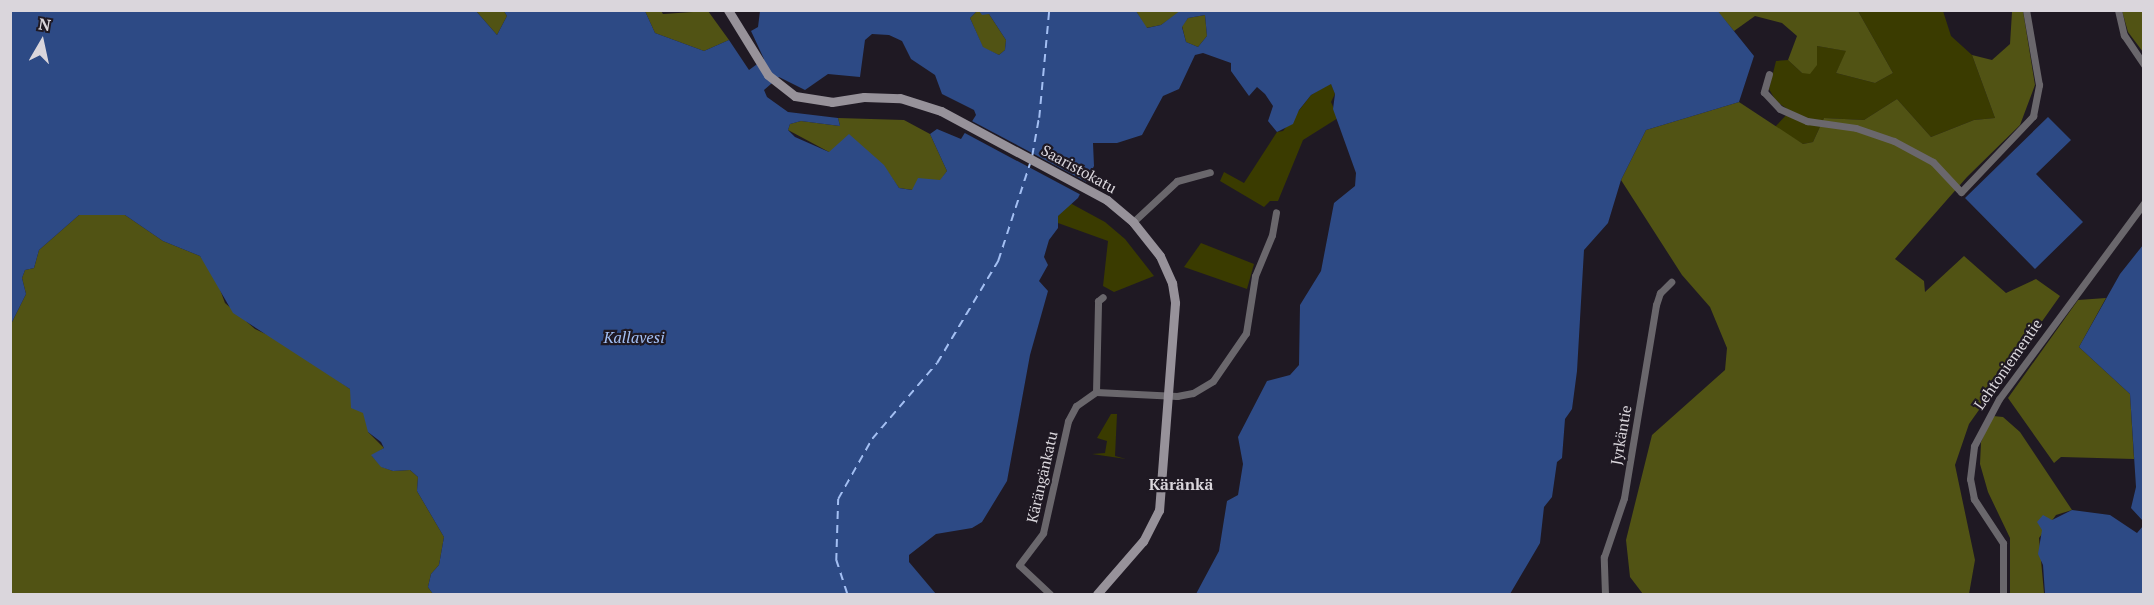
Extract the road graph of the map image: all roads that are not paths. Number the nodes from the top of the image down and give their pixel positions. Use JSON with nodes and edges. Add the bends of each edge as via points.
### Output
{"nodes":[{"id":1,"x":728,"y":10,"type":"edge"},
{"id":2,"x":2026,"y":10,"type":"edge"},
{"id":3,"x":2118,"y":10,"type":"edge"},
{"id":4,"x":2144,"y":65,"type":"edge"},
{"id":5,"x":1769,"y":74,"type":"dead end"},
{"id":6,"x":1210,"y":172,"type":"dead end"},
{"id":7,"x":2144,"y":203,"type":"edge"},
{"id":8,"x":1276,"y":212,"type":"dead end"},
{"id":9,"x":1133,"y":222,"type":"junction"},
{"id":10,"x":1671,"y":282,"type":"dead end"},
{"id":11,"x":1103,"y":297,"type":"dead end"},
{"id":12,"x":1096,"y":392,"type":"junction"},
{"id":13,"x":1169,"y":396,"type":"junction"},
{"id":14,"x":1050,"y":594,"type":"edge"},
{"id":15,"x":1097,"y":594,"type":"edge"},
{"id":16,"x":1605,"y":594,"type":"edge"},
{"id":17,"x":2003,"y":594,"type":"edge"}],
"edges":[{"from":1,"to":9,"type":"main road","name":"Saaristokatu","via":[[755,57],[777,85],[814,102],[900,98],[941,111],[1107,200]]},
{"from":2,"to":5,"type":"street","via":[[2039,85],[2033,116],[1961,192],[1933,162],[1894,141],[1856,128],[1807,121],[1780,109],[1764,92]]},
{"from":3,"to":4,"type":"street","via":[[2124,35]]},
{"from":6,"to":9,"type":"street","via":[[1177,181]]},
{"from":7,"to":17,"type":"street","name":"Lehtoniementie","via":[[1999,399],[1974,446],[1972,489],[2002,543]]},
{"from":8,"to":13,"type":"street","via":[[1253,287],[1246,333],[1204,388]]},
{"from":9,"to":13,"type":"main road","name":"Saaristokatu","via":[[1160,256],[1172,283],[1175,303]]},
{"from":10,"to":16,"type":"street","name":"Jyrkäntie","via":[[1660,292],[1656,305],[1624,498],[1604,558]]},
{"from":11,"to":12,"type":"street","via":[[1098,301]]},
{"from":12,"to":13,"type":"street"},
{"from":12,"to":14,"type":"street","name":"Kärängänkatu","via":[[1076,406],[1068,421],[1050,513],[1033,549],[1018,565]]},
{"from":13,"to":15,"type":"main road","name":"Saaristokatu","via":[[1160,510],[1143,541]]}]}
